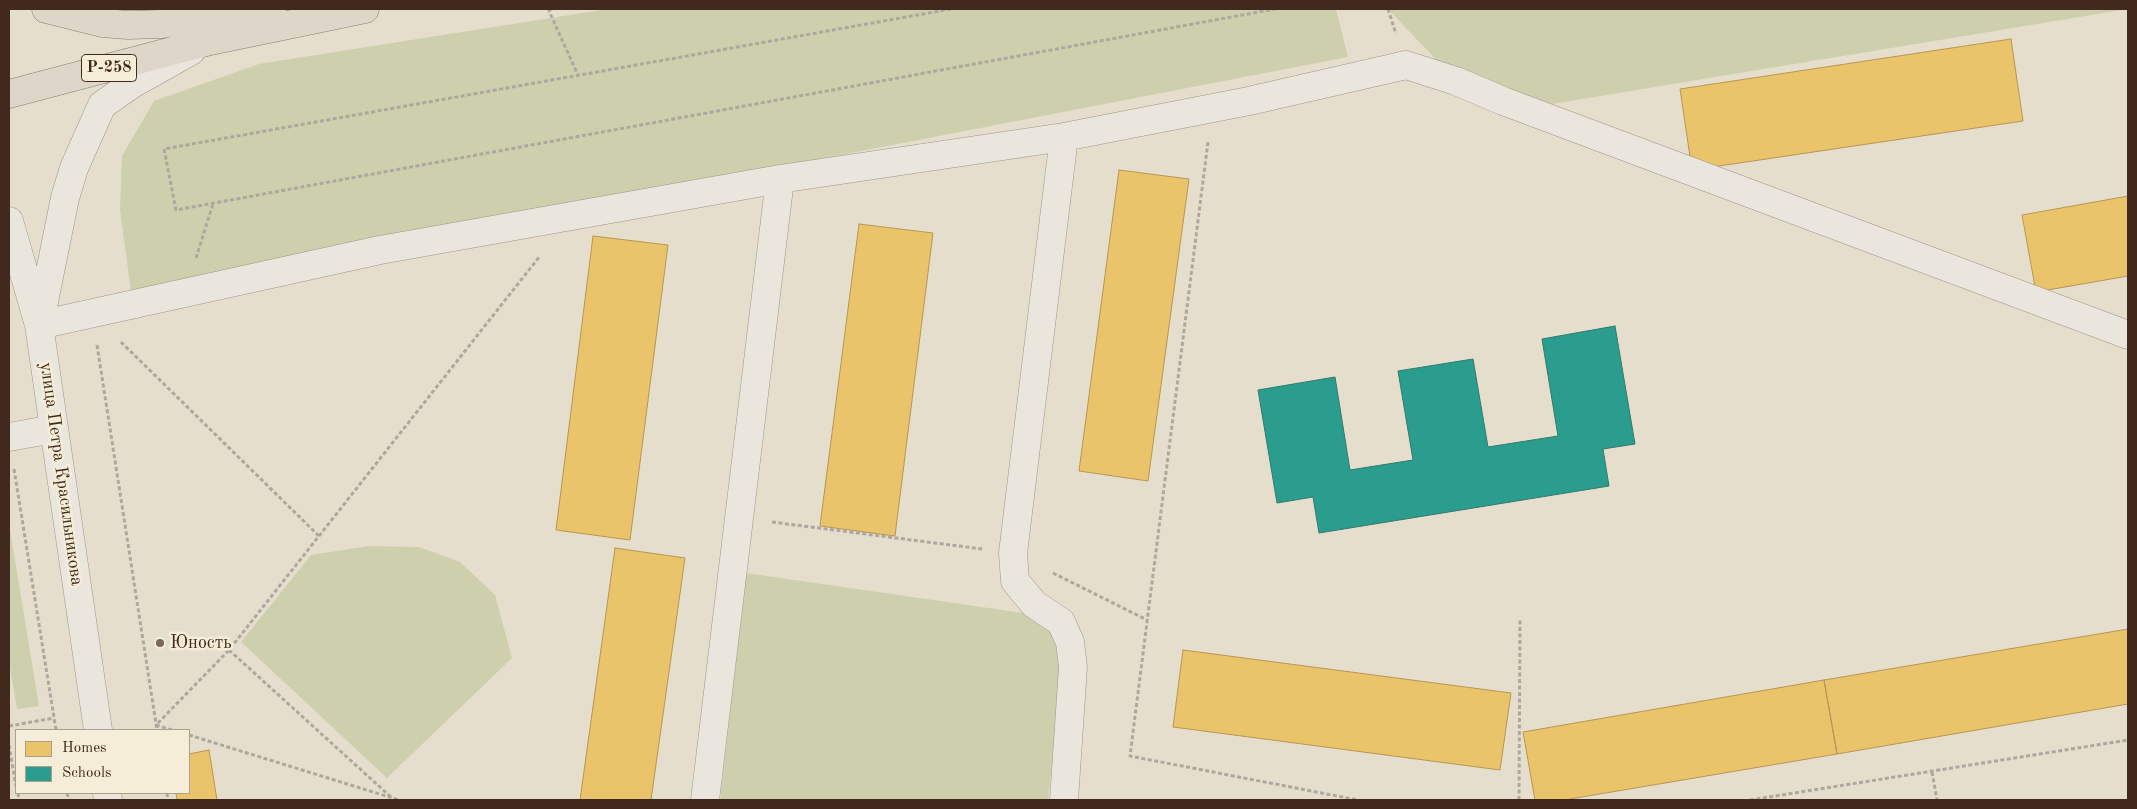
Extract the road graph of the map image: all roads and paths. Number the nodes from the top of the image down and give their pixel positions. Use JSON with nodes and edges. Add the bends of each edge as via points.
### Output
{"nodes":[{"id":1,"x":46,"y":9,"type":"edge"},
{"id":2,"x":272,"y":9,"type":"edge"},
{"id":3,"x":365,"y":9,"type":"edge"},
{"id":4,"x":551,"y":9,"type":"edge"},
{"id":5,"x":951,"y":9,"type":"edge"},
{"id":6,"x":1276,"y":9,"type":"edge"},
{"id":7,"x":210,"y":41,"type":"junction"},
{"id":8,"x":578,"y":75,"type":"junction"},
{"id":9,"x":9,"y":94,"type":"edge"},
{"id":10,"x":1213,"y":107,"type":"junction"},
{"id":11,"x":1064,"y":137,"type":"junction"},
{"id":12,"x":780,"y":179,"type":"junction"},
{"id":13,"x":213,"y":204,"type":"junction"},
{"id":14,"x":9,"y":221,"type":"edge"},
{"id":15,"x":540,"y":256,"type":"dead end"},
{"id":16,"x":185,"y":292,"type":"junction"},
{"id":17,"x":92,"y":313,"type":"junction"},
{"id":18,"x":39,"y":325,"type":"junction"},
{"id":19,"x":2128,"y":335,"type":"edge"},
{"id":20,"x":54,"y":429,"type":"junction"},
{"id":21,"x":9,"y":438,"type":"edge"},
{"id":22,"x":14,"y":469,"type":"dead end"},
{"id":23,"x":739,"y":518,"type":"junction"},
{"id":24,"x":319,"y":536,"type":"junction"},
{"id":25,"x":1013,"y":553,"type":"junction"},
{"id":26,"x":1520,"y":618,"type":"dead end"},
{"id":27,"x":1147,"y":620,"type":"junction"},
{"id":28,"x":229,"y":650,"type":"junction"},
{"id":29,"x":54,"y":718,"type":"junction"},
{"id":30,"x":156,"y":725,"type":"junction"},
{"id":31,"x":9,"y":726,"type":"edge"},
{"id":32,"x":56,"y":729,"type":"edge"},
{"id":33,"x":98,"y":729,"type":"edge"},
{"id":34,"x":157,"y":729,"type":"edge"},
{"id":35,"x":169,"y":729,"type":"edge"},
{"id":36,"x":190,"y":735,"type":"edge"},
{"id":37,"x":2128,"y":740,"type":"edge"},
{"id":38,"x":9,"y":744,"type":"edge"},
{"id":39,"x":1932,"y":772,"type":"junction"},
{"id":40,"x":15,"y":780,"type":"edge"},
{"id":41,"x":392,"y":798,"type":"junction"},
{"id":42,"x":1335,"y":798,"type":"edge"},
{"id":43,"x":399,"y":800,"type":"edge"},
{"id":44,"x":705,"y":800,"type":"edge"},
{"id":45,"x":1064,"y":800,"type":"edge"},
{"id":46,"x":1358,"y":800,"type":"edge"},
{"id":47,"x":1519,"y":800,"type":"edge"},
{"id":48,"x":1750,"y":800,"type":"edge"},
{"id":49,"x":1936,"y":800,"type":"edge"}],
"edges":[{"from":1,"to":2,"type":"main road","via":[[102,23],[128,25],[162,24]]},
{"from":3,"to":7,"type":"main road","number":"Р-258"},
{"from":4,"to":8,"type":"path","via":[[549,11]]},
{"from":5,"to":8,"type":"path"},
{"from":6,"to":13,"type":"path"},
{"from":7,"to":9,"type":"main road","number":"Р-258"},
{"from":7,"to":18,"type":"street","via":[[132,84],[102,105],[74,168],[65,198]]},
{"from":8,"to":13,"type":"path","via":[[164,149],[176,210]]},
{"from":10,"to":11,"type":"street"},
{"from":10,"to":19,"type":"street","via":[[1406,64]]},
{"from":10,"to":27,"type":"path"},
{"from":11,"to":12,"type":"street"},
{"from":11,"to":25,"type":"street"},
{"from":12,"to":16,"type":"street","via":[[380,250]]},
{"from":12,"to":23,"type":"street"},
{"from":13,"to":16,"type":"path"},
{"from":14,"to":18,"type":"street","name":"улица Петра Красильникова"},
{"from":15,"to":24,"type":"path"},
{"from":16,"to":17,"type":"street"},
{"from":17,"to":18,"type":"street"},
{"from":17,"to":24,"type":"path"},
{"from":17,"to":30,"type":"path"},
{"from":18,"to":20,"type":"street","name":"улица Петра Красильникова"},
{"from":20,"to":21,"type":"street"},
{"from":20,"to":33,"type":"street","name":"улица Петра Красильникова"},
{"from":22,"to":29,"type":"path"},
{"from":23,"to":25,"type":"path"},
{"from":23,"to":44,"type":"street"},
{"from":24,"to":28,"type":"path"},
{"from":25,"to":27,"type":"path"},
{"from":25,"to":45,"type":"street","via":[[1015,582],[1034,604],[1061,622],[1070,642],[1073,667]]},
{"from":26,"to":47,"type":"path"},
{"from":27,"to":42,"type":"path","via":[[1130,756]]},
{"from":28,"to":30,"type":"path"},
{"from":28,"to":41,"type":"path"},
{"from":29,"to":31,"type":"path"},
{"from":29,"to":32,"type":"path"},
{"from":30,"to":34,"type":"path"},
{"from":30,"to":35,"type":"path"},
{"from":36,"to":41,"type":"path"},
{"from":37,"to":39,"type":"path"},
{"from":38,"to":40,"type":"path"},
{"from":39,"to":48,"type":"path"},
{"from":39,"to":49,"type":"path"},
{"from":41,"to":43,"type":"path"},
{"from":42,"to":46,"type":"path"}]}
